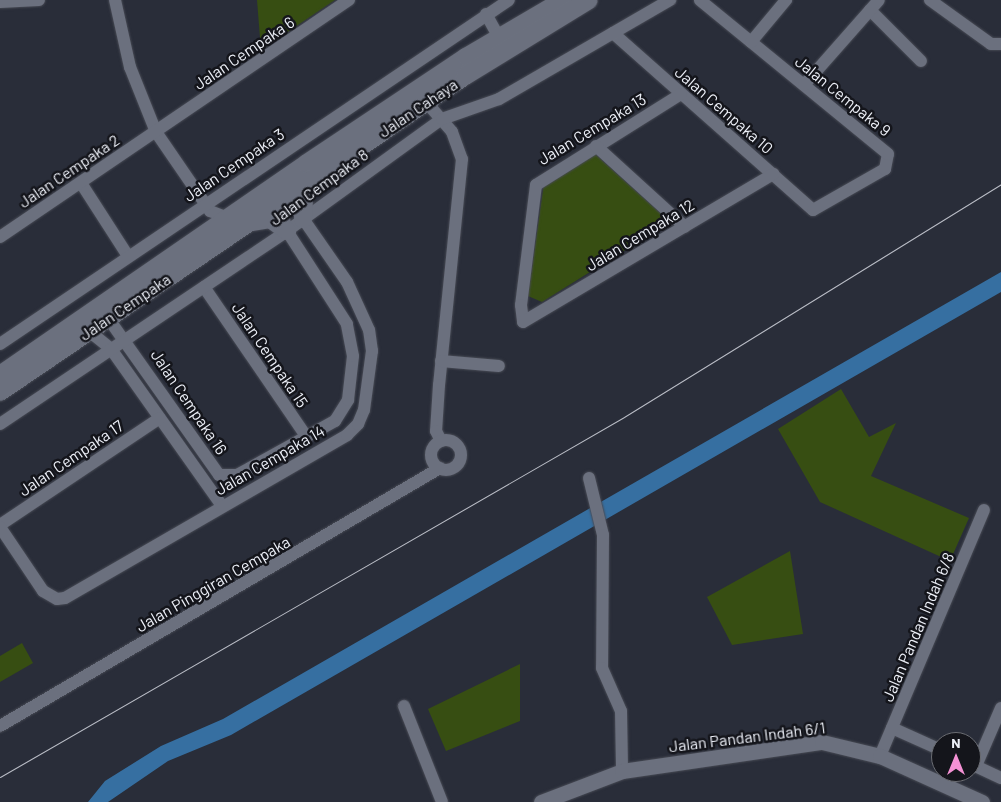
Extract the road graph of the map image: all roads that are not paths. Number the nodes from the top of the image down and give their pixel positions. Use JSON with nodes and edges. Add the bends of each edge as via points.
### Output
{"nodes":[{"id":1,"x":39,"y":0,"type":"edge"},
{"id":2,"x":114,"y":0,"type":"edge"},
{"id":3,"x":349,"y":0,"type":"edge"},
{"id":4,"x":509,"y":0,"type":"edge"},
{"id":5,"x":563,"y":0,"type":"edge"},
{"id":6,"x":590,"y":0,"type":"edge"},
{"id":7,"x":670,"y":0,"type":"edge"},
{"id":8,"x":700,"y":0,"type":"edge"},
{"id":9,"x":786,"y":0,"type":"edge"},
{"id":10,"x":879,"y":0,"type":"edge"},
{"id":11,"x":930,"y":0,"type":"edge"},
{"id":12,"x":0,"y":2,"type":"edge"},
{"id":13,"x":870,"y":10,"type":"junction"},
{"id":14,"x":486,"y":14,"type":"junction"},
{"id":15,"x":613,"y":33,"type":"junction"},
{"id":16,"x":500,"y":37,"type":"junction"},
{"id":17,"x":751,"y":42,"type":"junction"},
{"id":18,"x":1001,"y":44,"type":"edge"},
{"id":19,"x":921,"y":62,"type":"dead end"},
{"id":20,"x":804,"y":85,"type":"junction"},
{"id":21,"x":681,"y":94,"type":"junction"},
{"id":22,"x":427,"y":103,"type":"junction"},
{"id":23,"x":442,"y":119,"type":"junction"},
{"id":24,"x":156,"y":132,"type":"junction"},
{"id":25,"x":596,"y":146,"type":"junction"},
{"id":26,"x":307,"y":163,"type":"junction"},
{"id":27,"x":773,"y":174,"type":"junction"},
{"id":28,"x":80,"y":183,"type":"junction"},
{"id":29,"x":305,"y":184,"type":"junction"},
{"id":30,"x":283,"y":199,"type":"junction"},
{"id":31,"x":208,"y":207,"type":"junction"},
{"id":32,"x":813,"y":210,"type":"joint"},
{"id":33,"x":230,"y":216,"type":"junction"},
{"id":34,"x":303,"y":219,"type":"junction"},
{"id":35,"x":250,"y":222,"type":"junction"},
{"id":36,"x":685,"y":227,"type":"junction"},
{"id":37,"x":287,"y":231,"type":"junction"},
{"id":38,"x":208,"y":232,"type":"junction"},
{"id":39,"x":0,"y":237,"type":"edge"},
{"id":40,"x":128,"y":256,"type":"junction"},
{"id":41,"x":204,"y":286,"type":"junction"},
{"id":42,"x":108,"y":318,"type":"junction"},
{"id":43,"x":523,"y":322,"type":"joint"},
{"id":44,"x":89,"y":331,"type":"junction"},
{"id":45,"x":126,"y":339,"type":"junction"},
{"id":46,"x":0,"y":344,"type":"edge"},
{"id":47,"x":111,"y":349,"type":"junction"},
{"id":48,"x":441,"y":361,"type":"junction"},
{"id":49,"x":499,"y":366,"type":"dead end"},
{"id":50,"x":0,"y":375,"type":"edge"},
{"id":51,"x":0,"y":392,"type":"edge"},
{"id":52,"x":160,"y":418,"type":"junction"},
{"id":53,"x":0,"y":424,"type":"edge"},
{"id":54,"x":306,"y":436,"type":"junction"},
{"id":55,"x":441,"y":441,"type":"junction"},
{"id":56,"x":440,"y":468,"type":"junction"},
{"id":57,"x":589,"y":478,"type":"dead end"},
{"id":58,"x":222,"y":506,"type":"junction"},
{"id":59,"x":984,"y":510,"type":"dead end"},
{"id":60,"x":0,"y":526,"type":"edge"},
{"id":61,"x":404,"y":706,"type":"dead end"},
{"id":62,"x":1001,"y":708,"type":"edge"},
{"id":63,"x":0,"y":726,"type":"edge"},
{"id":64,"x":892,"y":728,"type":"junction"},
{"id":65,"x":931,"y":746,"type":"edge"},
{"id":66,"x":981,"y":749,"type":"edge"},
{"id":67,"x":880,"y":756,"type":"junction"},
{"id":68,"x":981,"y":769,"type":"edge"},
{"id":69,"x":622,"y":771,"type":"junction"},
{"id":70,"x":1001,"y":778,"type":"edge"},
{"id":71,"x":565,"y":798,"type":"edge"},
{"id":72,"x":442,"y":802,"type":"edge"},
{"id":73,"x":541,"y":802,"type":"edge"},
{"id":74,"x":982,"y":802,"type":"edge"}],
"edges":[{"from":1,"to":12,"type":"street"},
{"from":2,"to":24,"type":"street","via":[[130,67]]},
{"from":3,"to":24,"type":"street","name":"Jalan Cempaka 6"},
{"from":4,"to":14,"type":"street","name":"Jalan Cempaka 3"},
{"from":5,"to":16,"type":"main road","name":"Jalan Cahaya"},
{"from":6,"to":22,"type":"main road","name":"Jalan Cahaya"},
{"from":7,"to":15,"type":"street","name":"Jalan Cempaka 8"},
{"from":8,"to":17,"type":"street","name":"Jalan Cempaka 9"},
{"from":9,"to":17,"type":"street"},
{"from":10,"to":13,"type":"street"},
{"from":11,"to":18,"type":"street","via":[[991,44]]},
{"from":13,"to":19,"type":"street"},
{"from":13,"to":20,"type":"street"},
{"from":14,"to":16,"type":"street"},
{"from":14,"to":31,"type":"street","name":"Jalan Cempaka 3"},
{"from":15,"to":21,"type":"street","name":"Jalan Cempaka 10"},
{"from":15,"to":23,"type":"street","name":"Jalan Cempaka 8","via":[[499,99]]},
{"from":16,"to":26,"type":"main road","name":"Jalan Cahaya"},
{"from":17,"to":20,"type":"street","name":"Jalan Cempaka 9"},
{"from":20,"to":32,"type":"street","name":"Jalan Cempaka 9","via":[[888,154],[889,161],[885,169]]},
{"from":21,"to":25,"type":"street","name":"Jalan Cempaka 13"},
{"from":21,"to":27,"type":"street","name":"Jalan Cempaka 10"},
{"from":22,"to":23,"type":"street"},
{"from":22,"to":29,"type":"main road","name":"Jalan Cahaya"},
{"from":23,"to":34,"type":"street","name":"Jalan Cempaka 8"},
{"from":23,"to":48,"type":"street","via":[[458,144],[462,159]]},
{"from":24,"to":28,"type":"street","name":"Jalan Cempaka 2"},
{"from":24,"to":31,"type":"street"},
{"from":25,"to":36,"type":"street"},
{"from":25,"to":43,"type":"street","name":"Jalan Cempaka 13","via":[[536,185],[521,305]]},
{"from":26,"to":30,"type":"main road"},
{"from":26,"to":33,"type":"main road","name":"Jalan Cahaya"},
{"from":27,"to":32,"type":"street","name":"Jalan Cempaka 10"},
{"from":27,"to":36,"type":"street","name":"Jalan Cempaka 12"},
{"from":28,"to":39,"type":"street","name":"Jalan Cempaka 2"},
{"from":28,"to":40,"type":"street"},
{"from":29,"to":30,"type":"main road","name":"Jalan Cahaya"},
{"from":29,"to":34,"type":"main road"},
{"from":30,"to":33,"type":"main road"},
{"from":30,"to":34,"type":"street","name":"Jalan Cempaka 14"},
{"from":30,"to":35,"type":"main road","name":"Jalan Cahaya"},
{"from":30,"to":37,"type":"street"},
{"from":31,"to":33,"type":"street"},
{"from":31,"to":38,"type":"street"},
{"from":31,"to":40,"type":"street","name":"Jalan Cempaka 3"},
{"from":33,"to":38,"type":"main road","name":"Jalan Cempaka"},
{"from":34,"to":37,"type":"street","name":"Jalan Cempaka 8"},
{"from":34,"to":58,"type":"street","name":"Jalan Cempaka 14","via":[[347,282],[369,330],[372,351],[364,410],[347,435]]},
{"from":35,"to":37,"type":"main road","via":[[270,219]]},
{"from":35,"to":42,"type":"main road","name":"Jalan Cempaka"},
{"from":36,"to":43,"type":"street","name":"Jalan Cempaka 12"},
{"from":37,"to":41,"type":"street","name":"Jalan Cempaka 8"},
{"from":37,"to":54,"type":"street","via":[[343,316],[352,344],[346,409],[335,421]]},
{"from":38,"to":50,"type":"main road","name":"Jalan Cempaka"},
{"from":40,"to":46,"type":"street","name":"Jalan Cempaka 3"},
{"from":41,"to":45,"type":"street","name":"Jalan Cempaka 8"},
{"from":41,"to":54,"type":"street","name":"Jalan Cempaka 15"},
{"from":42,"to":44,"type":"main road","name":"Jalan Cempaka"},
{"from":42,"to":45,"type":"street","name":"Jalan Cempaka 16"},
{"from":44,"to":47,"type":"street","name":"Jalan Cempaka 16"},
{"from":44,"to":51,"type":"main road","name":"Jalan Cempaka"},
{"from":45,"to":47,"type":"street","name":"Jalan Cempaka 8"},
{"from":45,"to":54,"type":"street","name":"Jalan Cempaka 16","via":[[219,476],[237,475]]},
{"from":47,"to":52,"type":"street","name":"Jalan Cempaka 16"},
{"from":47,"to":53,"type":"street","name":"Jalan Cempaka 8"},
{"from":48,"to":49,"type":"street"},
{"from":48,"to":55,"type":"street","via":[[436,431]]},
{"from":52,"to":58,"type":"street","name":"Jalan Cempaka 16"},
{"from":52,"to":60,"type":"street","name":"Jalan Cempaka 17"},
{"from":55,"to":56,"type":"street","via":[[432,456]]},
{"from":55,"to":56,"type":"street","via":[[455,442],[461,454],[454,467]]},
{"from":56,"to":63,"type":"street","name":"Jalan Pinggiran Cempaka"},
{"from":57,"to":69,"type":"street","via":[[601,528],[602,668],[620,711]]},
{"from":58,"to":60,"type":"street","name":"Jalan Cempaka 14","via":[[57,599],[43,591]]},
{"from":59,"to":64,"type":"street","name":"Jalan Pandan Indah 6/8"},
{"from":61,"to":72,"type":"street"},
{"from":62,"to":66,"type":"street"},
{"from":64,"to":65,"type":"street"},
{"from":64,"to":67,"type":"street","name":"Jalan Pandan Indah 6/8"},
{"from":67,"to":69,"type":"street","name":"Jalan Pandan Indah 6/1","via":[[822,742]]},
{"from":67,"to":74,"type":"street","name":"Jalan Pandan Indah 6/1"},
{"from":68,"to":70,"type":"street"},
{"from":69,"to":71,"type":"street","name":"Jalan Pandan Indah 6/1"},
{"from":71,"to":73,"type":"street","name":"Jalan Pandan Indah 6/1"}]}
